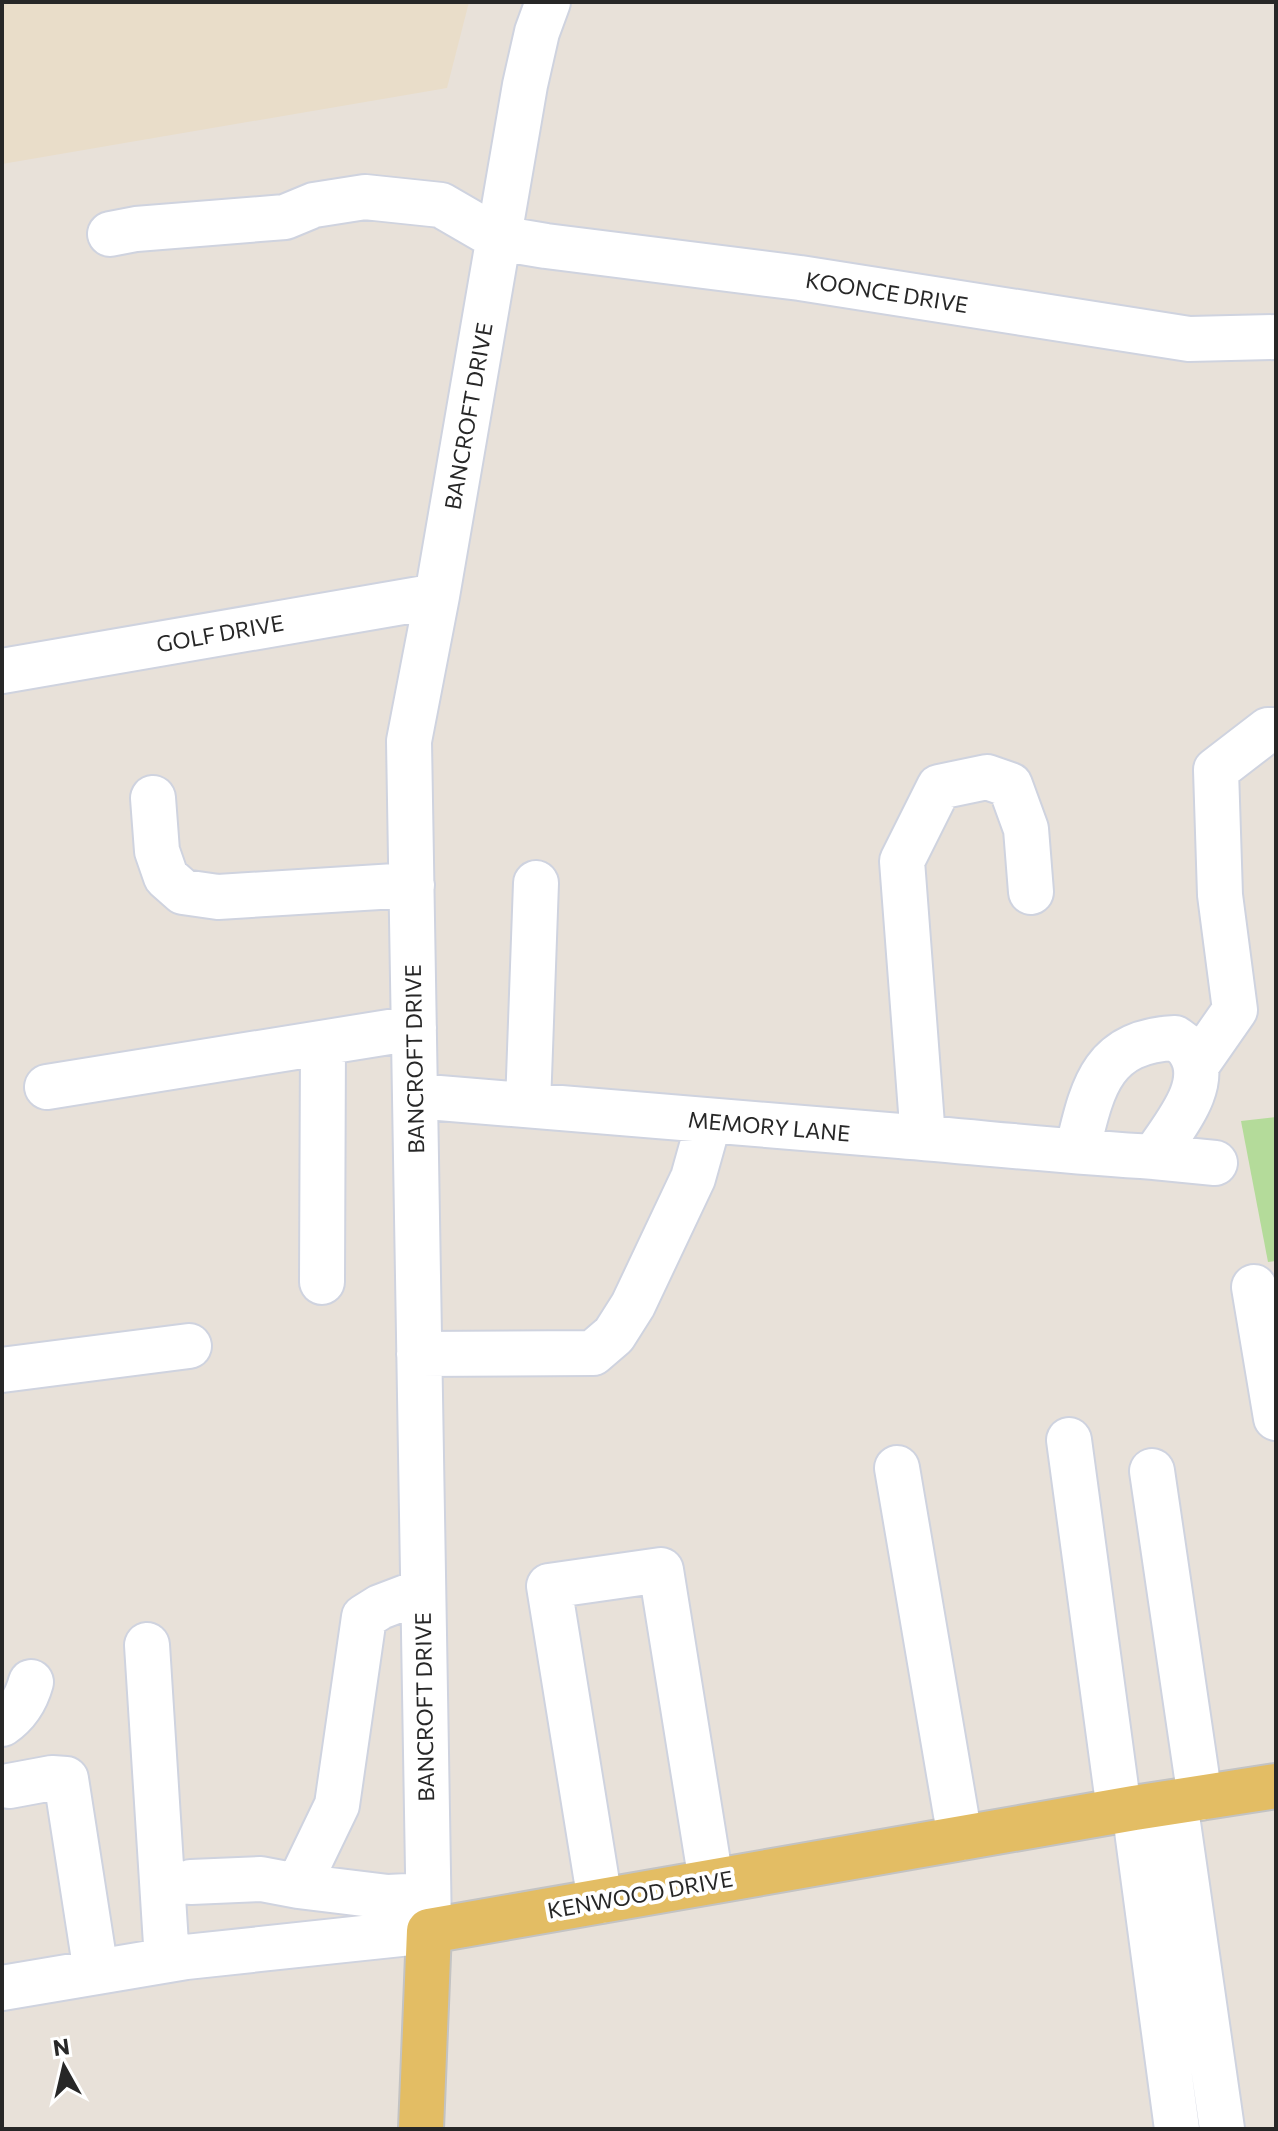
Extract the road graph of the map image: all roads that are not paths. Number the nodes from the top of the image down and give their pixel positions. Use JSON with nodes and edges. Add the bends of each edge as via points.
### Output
{"nodes":[{"id":1,"x":548,"y":2,"type":"edge"},
{"id":2,"x":110,"y":234,"type":"dead end"},
{"id":3,"x":498,"y":238,"type":"junction"},
{"id":4,"x":1276,"y":337,"type":"edge"},
{"id":5,"x":437,"y":596,"type":"junction"},
{"id":6,"x":2,"y":671,"type":"edge"},
{"id":7,"x":1276,"y":730,"type":"edge"},
{"id":8,"x":153,"y":798,"type":"dead end"},
{"id":9,"x":536,"y":883,"type":"dead end"},
{"id":10,"x":412,"y":885,"type":"junction"},
{"id":11,"x":1031,"y":892,"type":"dead end"},
{"id":12,"x":414,"y":1028,"type":"junction"},
{"id":13,"x":323,"y":1043,"type":"junction"},
{"id":14,"x":1196,"y":1066,"type":"junction"},
{"id":15,"x":47,"y":1087,"type":"dead end"},
{"id":16,"x":415,"y":1096,"type":"junction"},
{"id":17,"x":528,"y":1105,"type":"junction"},
{"id":18,"x":709,"y":1121,"type":"junction"},
{"id":19,"x":923,"y":1138,"type":"junction"},
{"id":20,"x":1077,"y":1151,"type":"junction"},
{"id":21,"x":1138,"y":1156,"type":"junction"},
{"id":22,"x":1215,"y":1163,"type":"dead end"},
{"id":23,"x":322,"y":1282,"type":"dead end"},
{"id":24,"x":1254,"y":1287,"type":"dead end"},
{"id":25,"x":189,"y":1346,"type":"dead end"},
{"id":26,"x":419,"y":1354,"type":"junction"},
{"id":27,"x":2,"y":1370,"type":"edge"},
{"id":28,"x":1276,"y":1418,"type":"edge"},
{"id":29,"x":1069,"y":1440,"type":"dead end"},
{"id":30,"x":897,"y":1468,"type":"dead end"},
{"id":31,"x":1152,"y":1471,"type":"dead end"},
{"id":32,"x":422,"y":1591,"type":"junction"},
{"id":33,"x":147,"y":1645,"type":"dead end"},
{"id":34,"x":31,"y":1682,"type":"dead end"},
{"id":35,"x":2,"y":1724,"type":"edge"},
{"id":36,"x":9,"y":1786,"type":"dead end"},
{"id":37,"x":1276,"y":1786,"type":"edge"},
{"id":38,"x":1157,"y":1804,"type":"junction"},
{"id":39,"x":960,"y":1838,"type":"junction"},
{"id":40,"x":711,"y":1881,"type":"junction"},
{"id":41,"x":191,"y":1882,"type":"dead end"},
{"id":42,"x":298,"y":1886,"type":"junction"},
{"id":43,"x":600,"y":1901,"type":"junction"},
{"id":44,"x":428,"y":1913,"type":"junction"},
{"id":45,"x":167,"y":1960,"type":"junction"},
{"id":46,"x":96,"y":1972,"type":"junction"},
{"id":47,"x":2,"y":1988,"type":"edge"},
{"id":48,"x":421,"y":2129,"type":"edge"},
{"id":49,"x":1177,"y":2129,"type":"edge"},
{"id":50,"x":1222,"y":2129,"type":"edge"}],
"edges":[{"from":1,"to":3,"type":"street","name":"BANCROFT DRIVE","via":[[525,85]]},
{"from":2,"to":3,"type":"street","via":[[285,217],[314,205],[365,197],[441,205]]},
{"from":3,"to":4,"type":"street","name":"KOONCE DRIVE","via":[[800,278],[1189,339]]},
{"from":3,"to":5,"type":"street","name":"BANCROFT DRIVE"},
{"from":5,"to":6,"type":"street","name":"GOLF DRIVE"},
{"from":5,"to":10,"type":"street","name":"BANCROFT DRIVE","via":[[409,741]]},
{"from":7,"to":14,"type":"street","via":[[1268,730],[1216,770],[1220,895],[1235,1010]]},
{"from":8,"to":10,"type":"street","via":[[157,851],[166,877],[183,892],[218,897]]},
{"from":9,"to":17,"type":"street"},
{"from":10,"to":12,"type":"street","name":"BANCROFT DRIVE"},
{"from":11,"to":19,"type":"street","via":[[1026,829],[1010,785],[987,777],[939,787],[902,861]]},
{"from":12,"to":13,"type":"street"},
{"from":12,"to":16,"type":"street","name":"BANCROFT DRIVE"},
{"from":13,"to":15,"type":"street"},
{"from":13,"to":23,"type":"street"},
{"from":14,"to":20,"type":"street","via":[[1189,1049],[1175,1038],[1150,1039],[1129,1048],[1105,1069],[1091,1093]]},
{"from":14,"to":21,"type":"street","via":[[1195,1091]]},
{"from":16,"to":17,"type":"street","name":"MEMORY LANE"},
{"from":16,"to":26,"type":"street","name":"BANCROFT DRIVE"},
{"from":17,"to":18,"type":"street","name":"MEMORY LANE"},
{"from":18,"to":19,"type":"street","name":"MEMORY LANE"},
{"from":18,"to":26,"type":"street","via":[[693,1178],[633,1305],[614,1335],[593,1353]]},
{"from":19,"to":20,"type":"street","name":"MEMORY LANE"},
{"from":20,"to":21,"type":"street","name":"MEMORY LANE"},
{"from":21,"to":22,"type":"street","name":"MEMORY LANE"},
{"from":24,"to":28,"type":"street"},
{"from":25,"to":27,"type":"street"},
{"from":26,"to":32,"type":"street","name":"BANCROFT DRIVE"},
{"from":29,"to":38,"type":"street"},
{"from":30,"to":39,"type":"street"},
{"from":31,"to":38,"type":"street"},
{"from":32,"to":42,"type":"street","via":[[364,1617],[337,1805]]},
{"from":32,"to":44,"type":"street","name":"BANCROFT DRIVE"},
{"from":33,"to":45,"type":"street"},
{"from":34,"to":35,"type":"street","via":[[20,1709]]},
{"from":36,"to":46,"type":"street","via":[[66,1779]]},
{"from":37,"to":38,"type":"main road","name":"KENWOOD DRIVE"},
{"from":38,"to":39,"type":"main road","name":"KENWOOD DRIVE"},
{"from":38,"to":49,"type":"street"},
{"from":38,"to":50,"type":"street"},
{"from":39,"to":40,"type":"main road","name":"KENWOOD DRIVE"},
{"from":40,"to":43,"type":"main road","name":"KENWOOD DRIVE"},
{"from":40,"to":43,"type":"street","via":[[661,1570],[549,1586]]},
{"from":41,"to":42,"type":"street","via":[[261,1879]]},
{"from":42,"to":44,"type":"street","via":[[388,1897]]},
{"from":43,"to":44,"type":"main road","name":"KENWOOD DRIVE"},
{"from":44,"to":45,"type":"street","name":"KENWOOD DRIVE"},
{"from":44,"to":48,"type":"main road","name":"BANCROFT DRIVE"},
{"from":45,"to":46,"type":"street","name":"KENWOOD DRIVE"},
{"from":46,"to":47,"type":"street","name":"KENWOOD DRIVE"}]}
